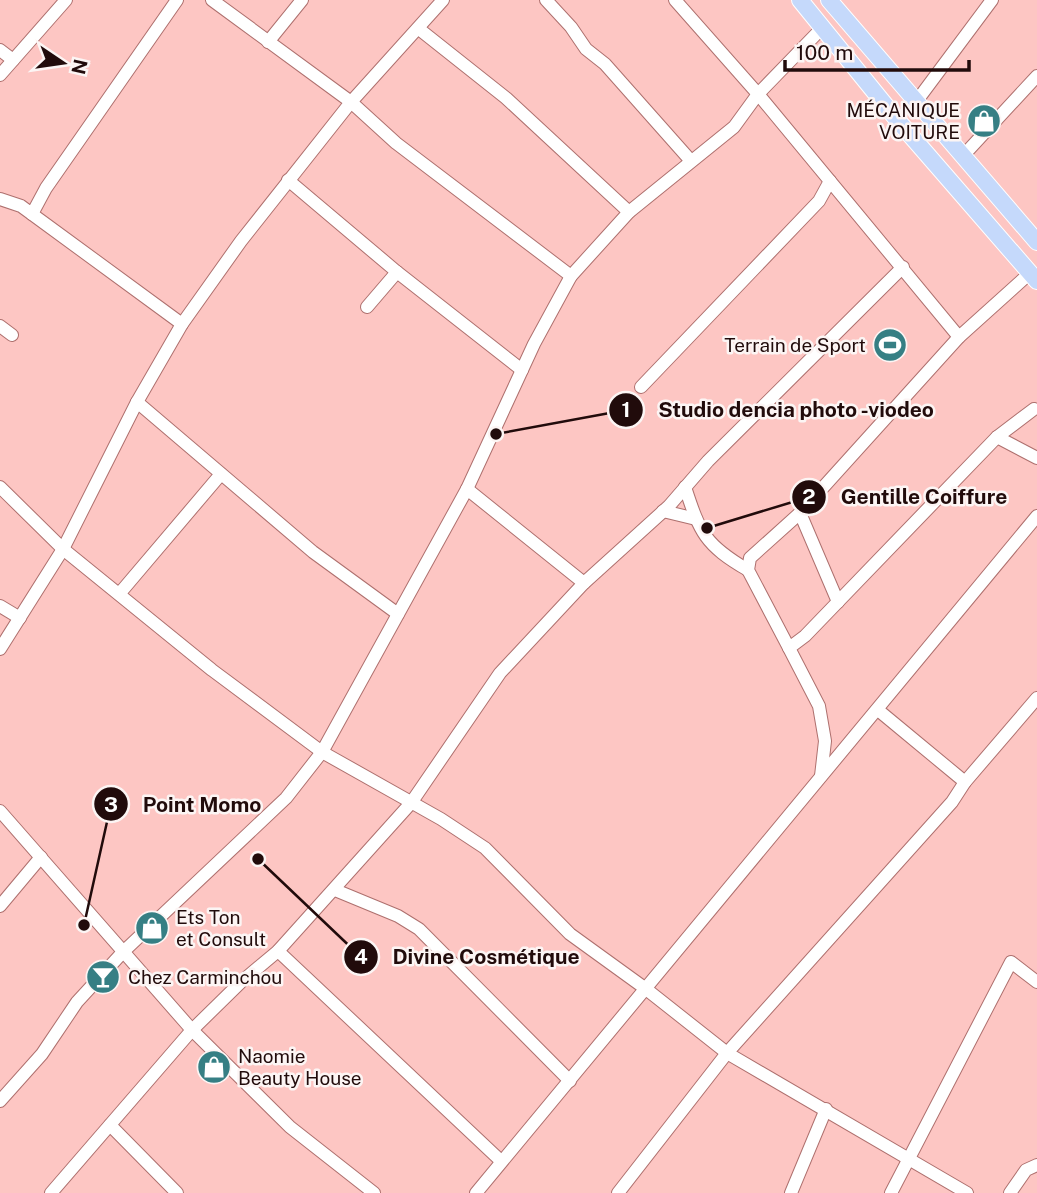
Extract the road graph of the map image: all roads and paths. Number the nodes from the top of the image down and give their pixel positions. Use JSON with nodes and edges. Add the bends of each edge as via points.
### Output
{"nodes":[{"id":1,"x":66,"y":0,"type":"edge"},
{"id":2,"x":177,"y":0,"type":"edge"},
{"id":3,"x":212,"y":0,"type":"edge"},
{"id":4,"x":302,"y":0,"type":"edge"},
{"id":5,"x":443,"y":0,"type":"edge"},
{"id":6,"x":546,"y":0,"type":"edge"},
{"id":7,"x":675,"y":0,"type":"edge"},
{"id":8,"x":800,"y":0,"type":"edge"},
{"id":9,"x":829,"y":0,"type":"edge"},
{"id":10,"x":992,"y":0,"type":"edge"},
{"id":11,"x":823,"y":26,"type":"junction"},
{"id":12,"x":419,"y":29,"type":"junction"},
{"id":13,"x":268,"y":42,"type":"junction"},
{"id":14,"x":0,"y":50,"type":"edge"},
{"id":15,"x":13,"y":60,"type":"junction"},
{"id":16,"x":0,"y":75,"type":"edge"},
{"id":17,"x":1037,"y":76,"type":"edge"},
{"id":18,"x":758,"y":94,"type":"junction"},
{"id":19,"x":351,"y":102,"type":"junction"},
{"id":20,"x":916,"y":102,"type":"junction"},
{"id":21,"x":962,"y":157,"type":"junction"},
{"id":22,"x":691,"y":161,"type":"junction"},
{"id":23,"x":288,"y":180,"type":"junction"},
{"id":24,"x":830,"y":181,"type":"junction"},
{"id":25,"x":843,"y":197,"type":"junction"},
{"id":26,"x":0,"y":199,"type":"edge"},
{"id":27,"x":819,"y":201,"type":"junction"},
{"id":28,"x":629,"y":212,"type":"junction"},
{"id":29,"x":32,"y":214,"type":"junction"},
{"id":30,"x":1037,"y":242,"type":"edge"},
{"id":31,"x":902,"y":267,"type":"junction"},
{"id":32,"x":397,"y":272,"type":"junction"},
{"id":33,"x":571,"y":276,"type":"junction"},
{"id":34,"x":1033,"y":277,"type":"edge"},
{"id":35,"x":367,"y":307,"type":"dead end"},
{"id":36,"x":182,"y":324,"type":"junction"},
{"id":37,"x":0,"y":326,"type":"edge"},
{"id":38,"x":12,"y":335,"type":"dead end"},
{"id":39,"x":959,"y":337,"type":"junction"},
{"id":40,"x":522,"y":370,"type":"junction"},
{"id":41,"x":641,"y":387,"type":"dead end"},
{"id":42,"x":136,"y":402,"type":"junction"},
{"id":43,"x":1034,"y":409,"type":"dead end"},
{"id":44,"x":997,"y":437,"type":"junction"},
{"id":45,"x":1037,"y":457,"type":"edge"},
{"id":46,"x":221,"y":474,"type":"junction"},
{"id":47,"x":0,"y":487,"type":"edge"},
{"id":48,"x":685,"y":487,"type":"junction"},
{"id":49,"x":467,"y":489,"type":"junction"},
{"id":50,"x":663,"y":511,"type":"junction"},
{"id":51,"x":800,"y":513,"type":"junction"},
{"id":52,"x":1037,"y":516,"type":"edge"},
{"id":53,"x":696,"y":519,"type":"junction"},
{"id":54,"x":63,"y":549,"type":"junction"},
{"id":55,"x":748,"y":570,"type":"junction"},
{"id":56,"x":584,"y":583,"type":"junction"},
{"id":57,"x":120,"y":593,"type":"junction"},
{"id":58,"x":838,"y":602,"type":"junction"},
{"id":59,"x":0,"y":606,"type":"edge"},
{"id":60,"x":398,"y":614,"type":"junction"},
{"id":61,"x":20,"y":618,"type":"junction"},
{"id":62,"x":789,"y":648,"type":"junction"},
{"id":63,"x":0,"y":649,"type":"edge"},
{"id":64,"x":1037,"y":698,"type":"edge"},
{"id":65,"x":878,"y":710,"type":"junction"},
{"id":66,"x":322,"y":752,"type":"junction"},
{"id":67,"x":821,"y":776,"type":"junction"},
{"id":68,"x":965,"y":782,"type":"junction"},
{"id":69,"x":411,"y":803,"type":"junction"},
{"id":70,"x":0,"y":811,"type":"edge"},
{"id":71,"x":41,"y":857,"type":"junction"},
{"id":72,"x":335,"y":890,"type":"junction"},
{"id":73,"x":0,"y":906,"type":"edge"},
{"id":74,"x":278,"y":951,"type":"junction"},
{"id":75,"x":123,"y":952,"type":"junction"},
{"id":76,"x":1037,"y":982,"type":"edge"},
{"id":77,"x":646,"y":989,"type":"junction"},
{"id":78,"x":192,"y":1030,"type":"junction"},
{"id":79,"x":727,"y":1053,"type":"junction"},
{"id":80,"x":570,"y":1081,"type":"junction"},
{"id":81,"x":0,"y":1101,"type":"edge"},
{"id":82,"x":826,"y":1109,"type":"junction"},
{"id":83,"x":110,"y":1125,"type":"junction"},
{"id":84,"x":910,"y":1159,"type":"junction"},
{"id":85,"x":501,"y":1161,"type":"junction"},
{"id":86,"x":1037,"y":1165,"type":"edge"},
{"id":87,"x":51,"y":1193,"type":"edge"},
{"id":88,"x":177,"y":1193,"type":"edge"},
{"id":89,"x":374,"y":1193,"type":"edge"},
{"id":90,"x":476,"y":1193,"type":"edge"},
{"id":91,"x":618,"y":1193,"type":"edge"},
{"id":92,"x":791,"y":1193,"type":"edge"},
{"id":93,"x":891,"y":1193,"type":"edge"},
{"id":94,"x":967,"y":1193,"type":"edge"},
{"id":95,"x":1010,"y":1193,"type":"edge"}],
"edges":[{"from":1,"to":15,"type":"street"},
{"from":2,"to":29,"type":"street"},
{"from":3,"to":13,"type":"street"},
{"from":4,"to":13,"type":"street"},
{"from":5,"to":12,"type":"street"},
{"from":6,"to":22,"type":"street","via":[[586,50],[606,64]]},
{"from":7,"to":18,"type":"street"},
{"from":8,"to":11,"type":"main road"},
{"from":9,"to":20,"type":"main road"},
{"from":10,"to":20,"type":"street"},
{"from":11,"to":18,"type":"street"},
{"from":11,"to":34,"type":"main road"},
{"from":12,"to":19,"type":"street"},
{"from":12,"to":28,"type":"street","via":[[506,98]]},
{"from":13,"to":19,"type":"street"},
{"from":14,"to":15,"type":"street"},
{"from":15,"to":16,"type":"street"},
{"from":17,"to":21,"type":"street"},
{"from":18,"to":22,"type":"street","via":[[734,127]]},
{"from":18,"to":24,"type":"street"},
{"from":19,"to":23,"type":"street"},
{"from":19,"to":33,"type":"street","via":[[396,143]]},
{"from":20,"to":21,"type":"main road"},
{"from":21,"to":30,"type":"main road"},
{"from":22,"to":28,"type":"street"},
{"from":23,"to":32,"type":"street"},
{"from":23,"to":36,"type":"street"},
{"from":24,"to":25,"type":"street"},
{"from":24,"to":27,"type":"street"},
{"from":25,"to":27,"type":"street"},
{"from":25,"to":31,"type":"street"},
{"from":26,"to":29,"type":"street"},
{"from":27,"to":41,"type":"street"},
{"from":28,"to":33,"type":"street"},
{"from":29,"to":36,"type":"street"},
{"from":31,"to":39,"type":"street"},
{"from":31,"to":48,"type":"street"},
{"from":32,"to":35,"type":"street"},
{"from":32,"to":40,"type":"street"},
{"from":33,"to":40,"type":"street"},
{"from":34,"to":39,"type":"street"},
{"from":36,"to":42,"type":"street"},
{"from":37,"to":38,"type":"street"},
{"from":39,"to":51,"type":"street"},
{"from":40,"to":49,"type":"street"},
{"from":42,"to":46,"type":"street"},
{"from":42,"to":54,"type":"street"},
{"from":43,"to":44,"type":"street"},
{"from":44,"to":45,"type":"street"},
{"from":44,"to":58,"type":"street"},
{"from":46,"to":57,"type":"street"},
{"from":46,"to":60,"type":"street","via":[[313,552]]},
{"from":47,"to":54,"type":"street"},
{"from":48,"to":50,"type":"street"},
{"from":48,"to":53,"type":"street"},
{"from":49,"to":56,"type":"street"},
{"from":49,"to":60,"type":"street"},
{"from":50,"to":53,"type":"street"},
{"from":50,"to":56,"type":"street"},
{"from":51,"to":55,"type":"street","via":[[750,558]]},
{"from":51,"to":58,"type":"street"},
{"from":52,"to":65,"type":"street"},
{"from":53,"to":55,"type":"street","via":[[711,546]]},
{"from":54,"to":57,"type":"street"},
{"from":54,"to":61,"type":"street"},
{"from":55,"to":62,"type":"street"},
{"from":56,"to":69,"type":"street","via":[[500,673]]},
{"from":57,"to":66,"type":"street","via":[[212,670]]},
{"from":58,"to":62,"type":"street"},
{"from":59,"to":61,"type":"street"},
{"from":60,"to":66,"type":"street"},
{"from":61,"to":63,"type":"street"},
{"from":62,"to":67,"type":"street","via":[[819,706],[825,741]]},
{"from":64,"to":68,"type":"street"},
{"from":65,"to":67,"type":"street"},
{"from":65,"to":68,"type":"street"},
{"from":66,"to":69,"type":"street"},
{"from":66,"to":75,"type":"street","via":[[286,798]]},
{"from":67,"to":77,"type":"street"},
{"from":68,"to":79,"type":"street"},
{"from":69,"to":72,"type":"street"},
{"from":69,"to":77,"type":"street","via":[[485,848],[570,934]]},
{"from":70,"to":71,"type":"street"},
{"from":71,"to":73,"type":"street"},
{"from":71,"to":75,"type":"street"},
{"from":72,"to":74,"type":"street"},
{"from":72,"to":80,"type":"street","via":[[419,929]]},
{"from":74,"to":78,"type":"street"},
{"from":74,"to":85,"type":"street"},
{"from":75,"to":78,"type":"street"},
{"from":75,"to":81,"type":"street","via":[[77,1002],[42,1054]]},
{"from":76,"to":84,"type":"street","via":[[1011,962]]},
{"from":77,"to":79,"type":"street"},
{"from":77,"to":80,"type":"street"},
{"from":78,"to":83,"type":"street"},
{"from":78,"to":89,"type":"street","via":[[290,1127]]},
{"from":79,"to":82,"type":"street"},
{"from":79,"to":91,"type":"street"},
{"from":80,"to":85,"type":"street"},
{"from":82,"to":84,"type":"street"},
{"from":82,"to":92,"type":"street"},
{"from":83,"to":87,"type":"street"},
{"from":83,"to":88,"type":"street"},
{"from":84,"to":93,"type":"street"},
{"from":84,"to":94,"type":"street"},
{"from":85,"to":90,"type":"street"},
{"from":86,"to":95,"type":"street","via":[[1026,1170]]}]}
